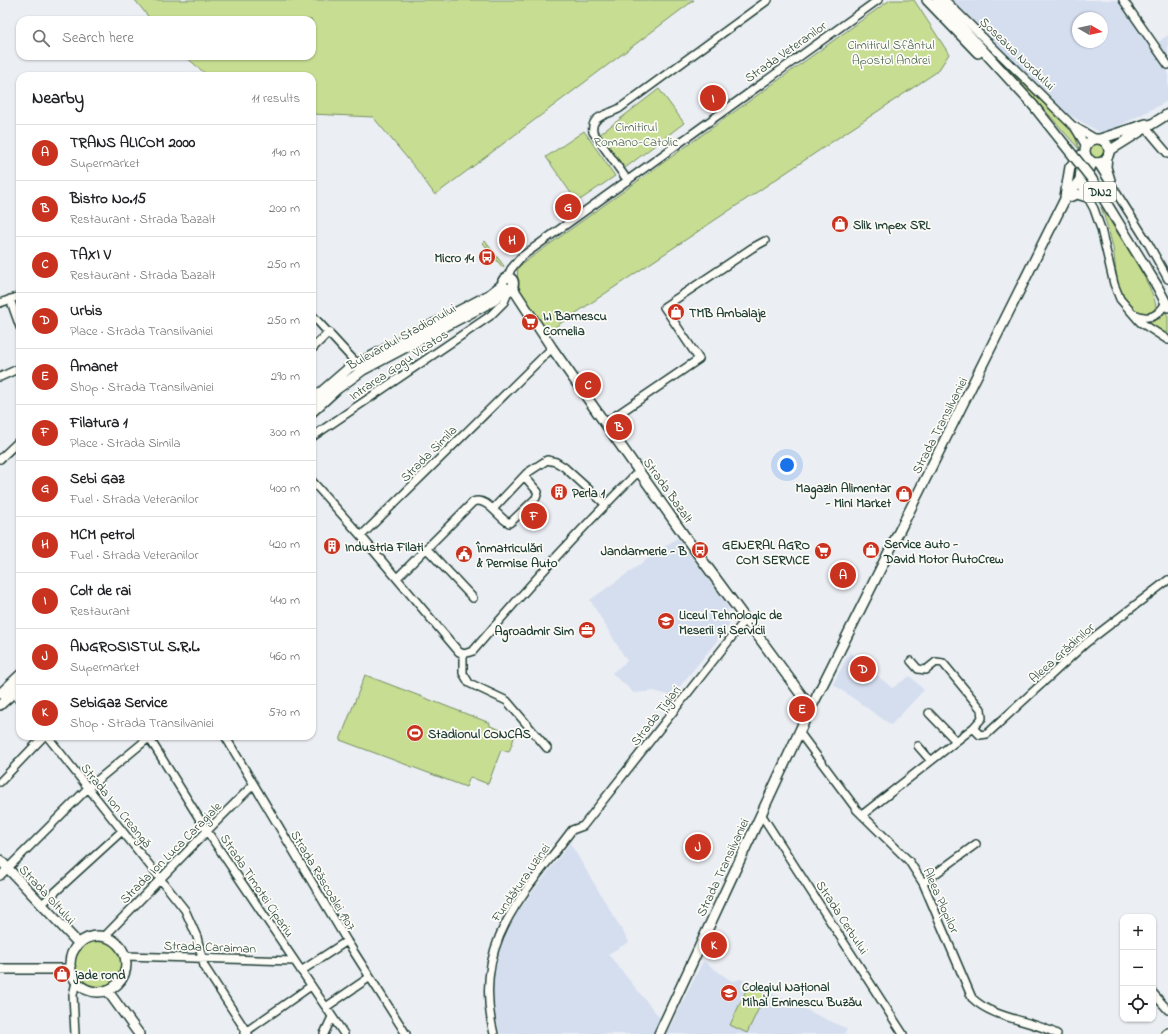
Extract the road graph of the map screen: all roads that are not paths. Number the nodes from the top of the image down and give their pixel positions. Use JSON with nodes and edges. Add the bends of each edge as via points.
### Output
{"nodes":[{"id":1,"x":768,"y":0,"type":"edge"},
{"id":2,"x":878,"y":0,"type":"edge"},
{"id":3,"x":927,"y":0,"type":"edge"},
{"id":4,"x":937,"y":0,"type":"edge"},
{"id":5,"x":945,"y":0,"type":"edge"},
{"id":6,"x":1123,"y":0,"type":"edge"},
{"id":7,"x":1168,"y":65,"type":"edge"},
{"id":8,"x":1003,"y":74,"type":"junction"},
{"id":9,"x":1168,"y":114,"type":"edge"},
{"id":10,"x":1155,"y":121,"type":"junction"},
{"id":11,"x":1072,"y":125,"type":"junction"},
{"id":12,"x":1146,"y":128,"type":"junction"},
{"id":13,"x":1098,"y":139,"type":"junction"},
{"id":14,"x":1108,"y":153,"type":"junction"},
{"id":15,"x":1168,"y":154,"type":"edge"},
{"id":16,"x":1090,"y":156,"type":"junction"},
{"id":17,"x":628,"y":181,"type":"junction"},
{"id":18,"x":1079,"y":181,"type":"junction"},
{"id":19,"x":1113,"y":188,"type":"junction"},
{"id":20,"x":1087,"y":197,"type":"junction"},
{"id":21,"x":1065,"y":199,"type":"junction"},
{"id":22,"x":765,"y":241,"type":"dead end"},
{"id":23,"x":1168,"y":279,"type":"edge"},
{"id":24,"x":508,"y":284,"type":"junction"},
{"id":25,"x":16,"y":297,"type":"edge"},
{"id":26,"x":10,"y":299,"type":"junction"},
{"id":27,"x":0,"y":303,"type":"edge"},
{"id":28,"x":1167,"y":304,"type":"edge"},
{"id":29,"x":1131,"y":313,"type":"junction"},
{"id":30,"x":16,"y":316,"type":"edge"},
{"id":31,"x":316,"y":319,"type":"edge"},
{"id":32,"x":329,"y":332,"type":"junction"},
{"id":33,"x":1168,"y":340,"type":"edge"},
{"id":34,"x":316,"y":345,"type":"edge"},
{"id":35,"x":552,"y":348,"type":"junction"},
{"id":36,"x":360,"y":367,"type":"junction"},
{"id":37,"x":16,"y":370,"type":"edge"},
{"id":38,"x":0,"y":377,"type":"edge"},
{"id":39,"x":316,"y":396,"type":"edge"},
{"id":40,"x":316,"y":408,"type":"edge"},
{"id":41,"x":605,"y":423,"type":"junction"},
{"id":42,"x":316,"y":434,"type":"edge"},
{"id":43,"x":16,"y":444,"type":"edge"},
{"id":44,"x":0,"y":459,"type":"edge"},
{"id":45,"x":639,"y":470,"type":"junction"},
{"id":46,"x":525,"y":477,"type":"junction"},
{"id":47,"x":316,"y":485,"type":"edge"},
{"id":48,"x":605,"y":504,"type":"junction"},
{"id":49,"x":493,"y":509,"type":"junction"},
{"id":50,"x":361,"y":536,"type":"junction"},
{"id":51,"x":426,"y":548,"type":"junction"},
{"id":52,"x":397,"y":578,"type":"junction"},
{"id":53,"x":1168,"y":580,"type":"edge"},
{"id":54,"x":474,"y":598,"type":"dead end"},
{"id":55,"x":746,"y":620,"type":"junction"},
{"id":56,"x":463,"y":654,"type":"junction"},
{"id":57,"x":911,"y":661,"type":"dead end"},
{"id":58,"x":16,"y":679,"type":"edge"},
{"id":59,"x":16,"y":691,"type":"edge"},
{"id":60,"x":0,"y":694,"type":"edge"},
{"id":61,"x":0,"y":705,"type":"edge"},
{"id":62,"x":810,"y":706,"type":"junction"},
{"id":63,"x":929,"y":713,"type":"dead end"},
{"id":64,"x":973,"y":728,"type":"junction"},
{"id":65,"x":800,"y":732,"type":"junction"},
{"id":66,"x":42,"y":740,"type":"edge"},
{"id":67,"x":49,"y":740,"type":"edge"},
{"id":68,"x":144,"y":740,"type":"edge"},
{"id":69,"x":151,"y":740,"type":"edge"},
{"id":70,"x":227,"y":740,"type":"edge"},
{"id":71,"x":955,"y":740,"type":"junction"},
{"id":72,"x":918,"y":746,"type":"dead end"},
{"id":73,"x":547,"y":748,"type":"dead end"},
{"id":74,"x":931,"y":761,"type":"junction"},
{"id":75,"x":0,"y":782,"type":"edge"},
{"id":76,"x":254,"y":786,"type":"junction"},
{"id":77,"x":88,"y":788,"type":"junction"},
{"id":78,"x":761,"y":814,"type":"junction"},
{"id":79,"x":862,"y":815,"type":"junction"},
{"id":80,"x":583,"y":826,"type":"joint"},
{"id":81,"x":122,"y":831,"type":"junction"},
{"id":82,"x":207,"y":831,"type":"junction"},
{"id":83,"x":976,"y":844,"type":"dead end"},
{"id":84,"x":0,"y":860,"type":"edge"},
{"id":85,"x":7,"y":868,"type":"junction"},
{"id":86,"x":0,"y":876,"type":"edge"},
{"id":87,"x":160,"y":879,"type":"junction"},
{"id":88,"x":923,"y":883,"type":"junction"},
{"id":89,"x":41,"y":905,"type":"junction"},
{"id":90,"x":104,"y":937,"type":"junction"},
{"id":91,"x":347,"y":941,"type":"junction"},
{"id":92,"x":79,"y":944,"type":"junction"},
{"id":93,"x":124,"y":956,"type":"junction"},
{"id":94,"x":202,"y":959,"type":"junction"},
{"id":95,"x":294,"y":961,"type":"junction"},
{"id":96,"x":0,"y":969,"type":"edge"},
{"id":97,"x":71,"y":969,"type":"junction"},
{"id":98,"x":301,"y":971,"type":"junction"},
{"id":99,"x":370,"y":978,"type":"junction"},
{"id":100,"x":76,"y":982,"type":"junction"},
{"id":101,"x":311,"y":986,"type":"junction"},
{"id":102,"x":107,"y":990,"type":"junction"},
{"id":103,"x":1156,"y":996,"type":"edge"},
{"id":104,"x":326,"y":1007,"type":"junction"},
{"id":105,"x":1168,"y":1010,"type":"edge"},
{"id":106,"x":332,"y":1017,"type":"junction"},
{"id":107,"x":1168,"y":1032,"type":"edge"},
{"id":108,"x":246,"y":1033,"type":"edge"},
{"id":109,"x":75,"y":1034,"type":"edge"},
{"id":110,"x":139,"y":1034,"type":"edge"},
{"id":111,"x":324,"y":1034,"type":"edge"},
{"id":112,"x":344,"y":1034,"type":"edge"},
{"id":113,"x":406,"y":1034,"type":"edge"},
{"id":114,"x":494,"y":1034,"type":"edge"},
{"id":115,"x":659,"y":1034,"type":"edge"},
{"id":116,"x":904,"y":1034,"type":"edge"},
{"id":117,"x":1057,"y":1034,"type":"edge"},
{"id":118,"x":1166,"y":1034,"type":"edge"}],
"edges":[{"from":1,"to":17,"type":"street","via":[[620,108],[594,120],[593,132]]},
{"from":2,"to":17,"type":"street","name":"Strada Veteranilor"},
{"from":3,"to":8,"type":"main road","name":"Șoseaua Nordului","number":"DN2","via":[[992,67]]},
{"from":4,"to":8,"type":"main road","name":"Șoseaua Nordului","number":"DN2","via":[[996,63]]},
{"from":5,"to":11,"type":"street","name":"Șoseaua Nordului"},
{"from":6,"to":7,"type":"street"},
{"from":8,"to":28,"type":"main road","name":"Șoseaua Nordului","number":"DN2","bridge":true,"via":[[1033,105],[1091,178]]},
{"from":9,"to":10,"type":"main road"},
{"from":10,"to":12,"type":"main road"},
{"from":10,"to":13,"type":"main road"},
{"from":11,"to":13,"type":"street","name":"Șoseaua Nordului"},
{"from":11,"to":16,"type":"street","name":"Șoseaua Nordului"},
{"from":12,"to":14,"type":"main road"},
{"from":12,"to":15,"type":"street"},
{"from":13,"to":14,"type":"main road","via":[[1106,142]]},
{"from":13,"to":16,"type":"main road","via":[[1088,143]]},
{"from":14,"to":16,"type":"main road","via":[[1104,160]]},
{"from":14,"to":19,"type":"street","via":[[1107,167]]},
{"from":16,"to":18,"type":"main road","name":"Strada Transilvaniei"},
{"from":16,"to":19,"type":"street","name":"Șoseaua Nordului"},
{"from":16,"to":20,"type":"street"},
{"from":16,"to":21,"type":"main road","via":[[1070,167]]},
{"from":17,"to":24,"type":"street","name":"Strada Veteranilor","via":[[521,257],[513,265]]},
{"from":18,"to":20,"type":"street"},
{"from":18,"to":21,"type":"main road","name":"Strada Transilvaniei"},
{"from":19,"to":23,"type":"street"},
{"from":20,"to":21,"type":"main road","via":[[1077,194]]},
{"from":20,"to":29,"type":"street","via":[[1101,229],[1116,292]]},
{"from":21,"to":62,"type":"main road","name":"Strada Transilvaniei","via":[[1018,297]]},
{"from":22,"to":41,"type":"street","via":[[664,307],[699,359]]},
{"from":24,"to":35,"type":"main road","name":"Strada Bazalt"},
{"from":24,"to":36,"type":"main road","name":"Bulevardul Stadionului"},
{"from":24,"to":42,"type":"street","name":"Intrarea Gogu Vicatos","via":[[504,302],[490,316]]},
{"from":25,"to":26,"type":"street"},
{"from":26,"to":27,"type":"street"},
{"from":26,"to":30,"type":"street"},
{"from":28,"to":29,"type":"street","via":[[1158,315],[1151,318]]},
{"from":29,"to":33,"type":"street"},
{"from":31,"to":32,"type":"street"},
{"from":32,"to":34,"type":"street"},
{"from":32,"to":36,"type":"street"},
{"from":35,"to":41,"type":"main road","name":"Strada Bazalt"},
{"from":35,"to":50,"type":"street","name":"Strada Simila"},
{"from":36,"to":39,"type":"main road","name":"Bulevardul Stadionului","via":[[340,375]]},
{"from":36,"to":40,"type":"main road","name":"Bulevardul Stadionului"},
{"from":37,"to":38,"type":"street"},
{"from":41,"to":45,"type":"main road","name":"Strada Bazalt"},
{"from":43,"to":44,"type":"street"},
{"from":45,"to":48,"type":"street"},
{"from":45,"to":55,"type":"main road","name":"Strada Bazalt"},
{"from":46,"to":48,"type":"street","via":[[547,460],[556,462]]},
{"from":46,"to":49,"type":"street"},
{"from":46,"to":49,"type":"street","via":[[536,488],[536,498],[509,523]]},
{"from":47,"to":50,"type":"street"},
{"from":48,"to":56,"type":"street","via":[[473,651]]},
{"from":49,"to":51,"type":"street","via":[[480,501],[473,502]]},
{"from":50,"to":52,"type":"street"},
{"from":51,"to":52,"type":"street"},
{"from":51,"to":54,"type":"street"},
{"from":52,"to":56,"type":"street","via":[[458,652]]},
{"from":53,"to":64,"type":"street","name":"Aleea Grădinilor","via":[[1086,643],[987,734],[980,735]]},
{"from":55,"to":62,"type":"main road","name":"Strada Bazalt"},
{"from":55,"to":80,"type":"street","name":"Strada Țiglari"},
{"from":56,"to":73,"type":"street","via":[[462,673],[470,683],[507,701]]},
{"from":57,"to":64,"type":"street","via":[[922,670],[936,662],[943,663],[981,709],[982,718]]},
{"from":58,"to":60,"type":"main road"},
{"from":59,"to":61,"type":"main road"},
{"from":62,"to":65,"type":"main road","name":"Strada Transilvaniei"},
{"from":63,"to":71,"type":"street"},
{"from":64,"to":71,"type":"street"},
{"from":65,"to":78,"type":"main road","name":"Strada Transilvaniei"},
{"from":65,"to":79,"type":"street","name":"Aleea Plopilor"},
{"from":66,"to":75,"type":"street"},
{"from":67,"to":77,"type":"street","name":"Strada Ion Creangă"},
{"from":68,"to":77,"type":"street"},
{"from":69,"to":82,"type":"street","name":"Strada Timotei Cipariu"},
{"from":70,"to":76,"type":"street","name":"Strada Răscoalei 1907"},
{"from":71,"to":74,"type":"street"},
{"from":72,"to":74,"type":"street"},
{"from":74,"to":79,"type":"street"},
{"from":76,"to":82,"type":"street","name":"Strada Ion Luca Caragiale"},
{"from":76,"to":91,"type":"street","name":"Strada Răscoalei 1907"},
{"from":77,"to":81,"type":"street","name":"Strada Ion Creangă"},
{"from":77,"to":85,"type":"street"},
{"from":78,"to":115,"type":"main road","name":"Strada Transilvaniei"},
{"from":78,"to":116,"type":"street","name":"Strada Cerbului"},
{"from":79,"to":88,"type":"street","name":"Aleea Plopilor","via":[[909,861]]},
{"from":80,"to":114,"type":"street","name":"Fundătura Uzinei","via":[[572,830],[500,931],[491,957],[488,982],[488,1012]]},
{"from":81,"to":87,"type":"street","name":"Strada Ion Creangă"},
{"from":81,"to":89,"type":"street"},
{"from":82,"to":87,"type":"street","name":"Strada Ion Luca Caragiale"},
{"from":82,"to":95,"type":"street","name":"Strada Timotei Cipariu"},
{"from":83,"to":88,"type":"street"},
{"from":84,"to":85,"type":"main road","name":"Strada Oltului"},
{"from":85,"to":86,"type":"street"},
{"from":85,"to":89,"type":"main road","name":"Strada Oltului"},
{"from":87,"to":90,"type":"street","name":"Strada Ion Luca Caragiale"},
{"from":87,"to":94,"type":"street","name":"Strada Ion Creangă","via":[[190,919]]},
{"from":88,"to":117,"type":"street","name":"Aleea Plopilor","via":[[972,998],[990,1011],[1046,1028]]},
{"from":89,"to":92,"type":"main road","name":"Strada Oltului"},
{"from":90,"to":92,"type":"main road","via":[[94,936]]},
{"from":90,"to":93,"type":"main road","via":[[115,942]]},
{"from":91,"to":98,"type":"street"},
{"from":91,"to":99,"type":"street","name":"Strada Răscoalei 1907"},
{"from":92,"to":97,"type":"main road","via":[[72,955]]},
{"from":93,"to":94,"type":"street","name":"Strada Caraiman"},
{"from":93,"to":102,"type":"main road","via":[[123,976]]},
{"from":94,"to":95,"type":"street","name":"Strada Caraiman"},
{"from":94,"to":108,"type":"street","name":"Strada Ion Creangă"},
{"from":95,"to":98,"type":"street","name":"Strada Timotei Cipariu"},
{"from":96,"to":97,"type":"main road"},
{"from":97,"to":100,"type":"main road"},
{"from":98,"to":101,"type":"street","name":"Strada Timotei Cipariu"},
{"from":99,"to":104,"type":"street"},
{"from":99,"to":113,"type":"street","name":"Strada Răscoalei 1907"},
{"from":100,"to":102,"type":"main road","via":[[93,991]]},
{"from":100,"to":109,"type":"street","via":[[73,996]]},
{"from":101,"to":104,"type":"street","name":"Strada Timotei Cipariu"},
{"from":101,"to":108,"type":"street"},
{"from":102,"to":110,"type":"main road"},
{"from":103,"to":105,"type":"street"},
{"from":104,"to":106,"type":"street","name":"Strada Timotei Cipariu"},
{"from":106,"to":111,"type":"street"},
{"from":106,"to":112,"type":"street","name":"Strada Timotei Cipariu"},
{"from":107,"to":118,"type":"street"}]}
